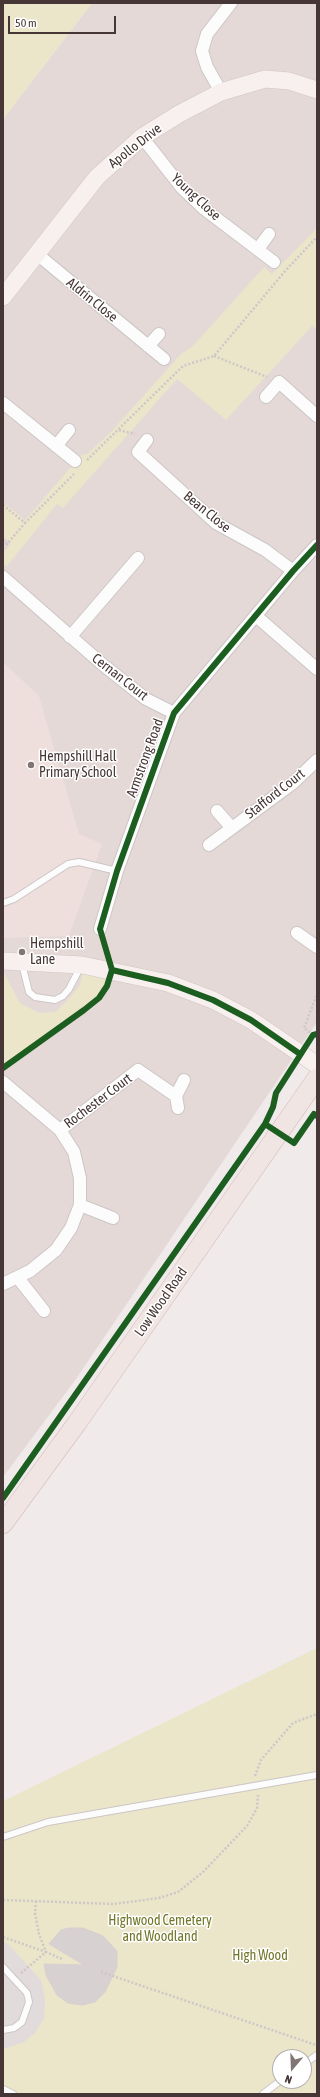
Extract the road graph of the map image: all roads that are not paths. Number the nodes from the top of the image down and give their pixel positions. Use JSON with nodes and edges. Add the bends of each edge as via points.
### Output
{"nodes":[{"id":1,"x":232,"y":3,"type":"edge"},
{"id":2,"x":317,"y":90,"type":"edge"},
{"id":3,"x":221,"y":92,"type":"junction"},
{"id":4,"x":142,"y":137,"type":"junction"},
{"id":5,"x":269,"y":234,"type":"dead end"},
{"id":6,"x":258,"y":249,"type":"junction"},
{"id":7,"x":36,"y":254,"type":"junction"},
{"id":8,"x":274,"y":262,"type":"dead end"},
{"id":9,"x":3,"y":297,"type":"edge"},
{"id":10,"x":159,"y":334,"type":"dead end"},
{"id":11,"x":148,"y":346,"type":"junction"},
{"id":12,"x":164,"y":359,"type":"dead end"},
{"id":13,"x":266,"y":397,"type":"dead end"},
{"id":14,"x":3,"y":403,"type":"edge"},
{"id":15,"x":317,"y":416,"type":"edge"},
{"id":16,"x":69,"y":430,"type":"dead end"},
{"id":17,"x":147,"y":440,"type":"road end"},
{"id":18,"x":56,"y":446,"type":"junction"},
{"id":19,"x":79,"y":464,"type":"road end"},
{"id":20,"x":317,"y":545,"type":"edge"},
{"id":21,"x":138,"y":558,"type":"dead end"},
{"id":22,"x":293,"y":571,"type":"junction"},
{"id":23,"x":3,"y":577,"type":"edge"},
{"id":24,"x":256,"y":616,"type":"junction"},
{"id":25,"x":70,"y":637,"type":"junction"},
{"id":26,"x":317,"y":669,"type":"edge"},
{"id":27,"x":174,"y":713,"type":"junction"},
{"id":28,"x":317,"y":760,"type":"edge"},
{"id":29,"x":217,"y":811,"type":"dead end"},
{"id":30,"x":232,"y":827,"type":"junction"},
{"id":31,"x":209,"y":846,"type":"dead end"},
{"id":32,"x":117,"y":871,"type":"junction"},
{"id":33,"x":3,"y":903,"type":"edge"},
{"id":34,"x":100,"y":929,"type":"dead end"},
{"id":35,"x":297,"y":933,"type":"dead end"},
{"id":36,"x":317,"y":947,"type":"edge"},
{"id":37,"x":21,"y":960,"type":"junction"},
{"id":38,"x":3,"y":961,"type":"edge"},
{"id":39,"x":82,"y":965,"type":"junction"},
{"id":40,"x":317,"y":1066,"type":"edge"},
{"id":41,"x":317,"y":1078,"type":"edge"},
{"id":42,"x":184,"y":1080,"type":"dead end"},
{"id":43,"x":3,"y":1082,"type":"edge"},
{"id":44,"x":176,"y":1096,"type":"junction"},
{"id":45,"x":178,"y":1108,"type":"dead end"},
{"id":46,"x":60,"y":1130,"type":"junction"},
{"id":47,"x":80,"y":1205,"type":"junction"},
{"id":48,"x":113,"y":1218,"type":"dead end"},
{"id":49,"x":18,"y":1278,"type":"junction"},
{"id":50,"x":3,"y":1284,"type":"edge"},
{"id":51,"x":44,"y":1311,"type":"dead end"},
{"id":52,"x":3,"y":1524,"type":"edge"},
{"id":53,"x":317,"y":1775,"type":"edge"},
{"id":54,"x":3,"y":1837,"type":"edge"},
{"id":55,"x":3,"y":1967,"type":"edge"},
{"id":56,"x":3,"y":2030,"type":"edge"},
{"id":57,"x":272,"y":2087,"type":"edge"},
{"id":58,"x":3,"y":2089,"type":"edge"},
{"id":59,"x":13,"y":2094,"type":"edge"},
{"id":60,"x":263,"y":2094,"type":"edge"}],
"edges":[{"from":1,"to":3,"type":"street","via":[[207,34],[202,51],[207,67]]},
{"from":2,"to":3,"type":"street","name":"Apollo Drive","via":[[290,82],[265,79]]},
{"from":3,"to":4,"type":"street","name":"Apollo Drive"},
{"from":4,"to":6,"type":"street","name":"Young Close","via":[[182,188],[203,208]]},
{"from":4,"to":7,"type":"street","name":"Apollo Drive","via":[[98,177]]},
{"from":5,"to":6,"type":"street"},
{"from":6,"to":8,"type":"street","name":"Young Close"},
{"from":7,"to":9,"type":"street","name":"Apollo Drive"},
{"from":7,"to":11,"type":"street","name":"Aldrin Close"},
{"from":10,"to":11,"type":"street"},
{"from":11,"to":12,"type":"street","name":"Aldrin Close"},
{"from":13,"to":15,"type":"street","via":[[279,382]]},
{"from":14,"to":18,"type":"street"},
{"from":16,"to":18,"type":"street"},
{"from":17,"to":22,"type":"street","name":"Bean Close","via":[[138,452],[216,523],[265,550]]},
{"from":18,"to":19,"type":"street"},
{"from":20,"to":22,"type":"street","name":"Armstrong Road"},
{"from":21,"to":25,"type":"street"},
{"from":22,"to":24,"type":"street","name":"Armstrong Road"},
{"from":23,"to":25,"type":"street","name":"Cernan Court"},
{"from":24,"to":26,"type":"street"},
{"from":24,"to":27,"type":"street","name":"Armstrong Road"},
{"from":25,"to":27,"type":"street","name":"Cernan Court","via":[[146,698]]},
{"from":27,"to":32,"type":"street","name":"Armstrong Road"},
{"from":28,"to":30,"type":"street","name":"Stafford Court","via":[[293,783]]},
{"from":29,"to":30,"type":"street","name":"Stafford Court"},
{"from":30,"to":31,"type":"street","name":"Stafford Court"},
{"from":32,"to":33,"type":"lane","via":[[79,862],[68,864],[14,899]]},
{"from":32,"to":34,"type":"street","name":"Armstrong Road"},
{"from":35,"to":36,"type":"street"},
{"from":37,"to":38,"type":"street"},
{"from":37,"to":39,"type":"street"},
{"from":37,"to":39,"type":"lane","via":[[29,992],[35,997],[55,1000],[69,989]]},
{"from":39,"to":40,"type":"street","via":[[168,983],[213,1000],[251,1020]]},
{"from":41,"to":52,"type":"main road","name":"Low Wood Road","via":[[77,1423]]},
{"from":42,"to":44,"type":"street"},
{"from":43,"to":46,"type":"street"},
{"from":44,"to":45,"type":"street"},
{"from":44,"to":46,"type":"street","name":"Rochester Court","via":[[138,1070]]},
{"from":46,"to":47,"type":"street","via":[[74,1152],[80,1178]]},
{"from":47,"to":48,"type":"street"},
{"from":47,"to":49,"type":"street","via":[[71,1228],[56,1250]]},
{"from":49,"to":50,"type":"street"},
{"from":49,"to":51,"type":"street"},
{"from":53,"to":54,"type":"lane","via":[[48,1822]]},
{"from":55,"to":56,"type":"lane","via":[[27,1993],[29,2002],[22,2022],[14,2028]]},
{"from":57,"to":60,"type":"lane"},
{"from":58,"to":59,"type":"lane"}]}
